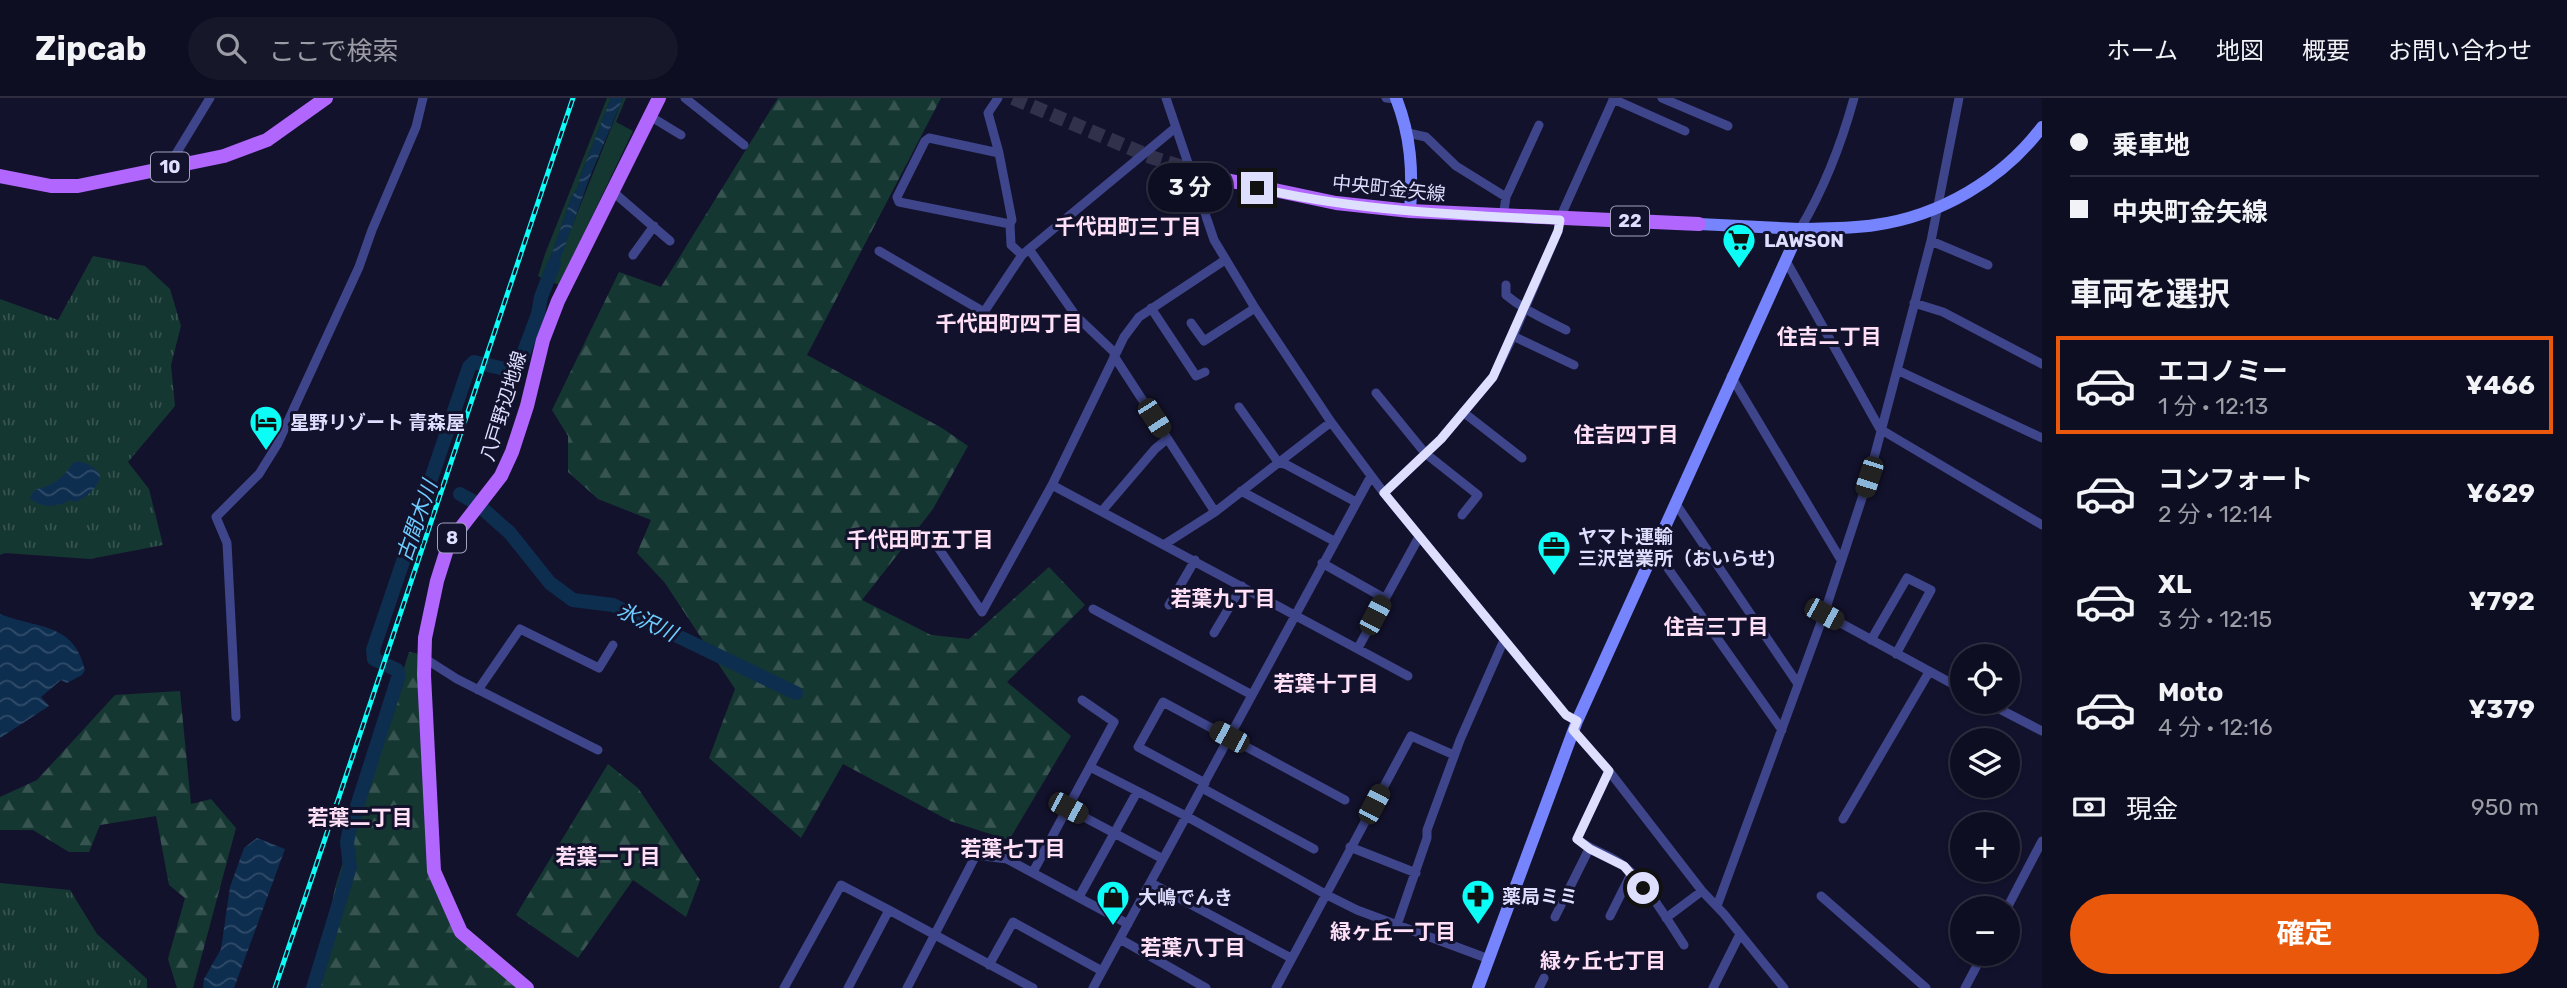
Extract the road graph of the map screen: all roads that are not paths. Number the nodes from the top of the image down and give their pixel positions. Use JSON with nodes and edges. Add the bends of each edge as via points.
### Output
{"nodes":[{"id":1,"x":211,"y":98,"type":"edge"},
{"id":2,"x":326,"y":98,"type":"edge"},
{"id":3,"x":423,"y":98,"type":"edge"},
{"id":4,"x":659,"y":98,"type":"edge"},
{"id":5,"x":685,"y":98,"type":"edge"},
{"id":6,"x":998,"y":98,"type":"edge"},
{"id":7,"x":1166,"y":98,"type":"edge"},
{"id":8,"x":1386,"y":98,"type":"edge"},
{"id":9,"x":1396,"y":98,"type":"edge"},
{"id":10,"x":1662,"y":98,"type":"edge"},
{"id":11,"x":1854,"y":98,"type":"edge"},
{"id":12,"x":1959,"y":98,"type":"edge"},
{"id":13,"x":1614,"y":99,"type":"edge"},
{"id":14,"x":648,"y":115,"type":"junction"},
{"id":15,"x":1538,"y":125,"type":"dead end"},
{"id":16,"x":1728,"y":125,"type":"dead end"},
{"id":17,"x":2042,"y":127,"type":"edge"},
{"id":18,"x":1175,"y":128,"type":"junction"},
{"id":19,"x":1685,"y":131,"type":"dead end"},
{"id":20,"x":1408,"y":133,"type":"junction"},
{"id":21,"x":681,"y":135,"type":"dead end"},
{"id":22,"x":744,"y":145,"type":"dead end"},
{"id":23,"x":999,"y":153,"type":"junction"},
{"id":24,"x":168,"y":167,"type":"junction"},
{"id":25,"x":0,"y":176,"type":"edge"},
{"id":26,"x":1217,"y":178,"type":"tunnel mouth"},
{"id":27,"x":612,"y":191,"type":"junction"},
{"id":28,"x":1506,"y":197,"type":"junction"},
{"id":29,"x":1938,"y":207,"type":"junction"},
{"id":30,"x":1410,"y":211,"type":"junction"},
{"id":31,"x":1503,"y":217,"type":"junction"},
{"id":32,"x":1560,"y":220,"type":"junction"},
{"id":33,"x":1010,"y":224,"type":"junction"},
{"id":34,"x":1699,"y":224,"type":"joint"},
{"id":35,"x":653,"y":226,"type":"junction"},
{"id":36,"x":1800,"y":229,"type":"junction"},
{"id":37,"x":670,"y":240,"type":"dead end"},
{"id":38,"x":1931,"y":241,"type":"junction"},
{"id":39,"x":879,"y":251,"type":"dead end"},
{"id":40,"x":1025,"y":252,"type":"junction"},
{"id":41,"x":632,"y":255,"type":"dead end"},
{"id":42,"x":1785,"y":258,"type":"junction"},
{"id":43,"x":1225,"y":260,"type":"junction"},
{"id":44,"x":1988,"y":265,"type":"dead end"},
{"id":45,"x":1506,"y":285,"type":"dead end"},
{"id":46,"x":1914,"y":303,"type":"junction"},
{"id":47,"x":1525,"y":307,"type":"junction"},
{"id":48,"x":1151,"y":308,"type":"junction"},
{"id":49,"x":1255,"y":308,"type":"junction"},
{"id":50,"x":1191,"y":323,"type":"dead end"},
{"id":51,"x":1566,"y":330,"type":"dead end"},
{"id":52,"x":1513,"y":336,"type":"junction"},
{"id":53,"x":1115,"y":355,"type":"junction"},
{"id":54,"x":1574,"y":365,"type":"dead end"},
{"id":55,"x":2042,"y":365,"type":"edge"},
{"id":56,"x":1897,"y":370,"type":"junction"},
{"id":57,"x":1205,"y":372,"type":"dead end"},
{"id":58,"x":1731,"y":376,"type":"junction"},
{"id":59,"x":1376,"y":393,"type":"dead end"},
{"id":60,"x":1239,"y":407,"type":"dead end"},
{"id":61,"x":1463,"y":412,"type":"junction"},
{"id":62,"x":1331,"y":422,"type":"junction"},
{"id":63,"x":1880,"y":429,"type":"junction"},
{"id":64,"x":2042,"y":438,"type":"edge"},
{"id":65,"x":1167,"y":439,"type":"junction"},
{"id":66,"x":1425,"y":453,"type":"junction"},
{"id":67,"x":1521,"y":458,"type":"dead end"},
{"id":68,"x":1278,"y":462,"type":"junction"},
{"id":69,"x":1371,"y":476,"type":"junction"},
{"id":70,"x":1052,"y":485,"type":"junction"},
{"id":71,"x":1241,"y":491,"type":"junction"},
{"id":72,"x":1384,"y":493,"type":"junction"},
{"id":73,"x":1356,"y":502,"type":"junction"},
{"id":74,"x":1676,"y":504,"type":"junction"},
{"id":75,"x":1102,"y":511,"type":"junction"},
{"id":76,"x":1215,"y":512,"type":"junction"},
{"id":77,"x":1462,"y":515,"type":"dead end"},
{"id":78,"x":2042,"y":525,"type":"edge"},
{"id":79,"x":1419,"y":537,"type":"junction"},
{"id":80,"x":1334,"y":541,"type":"junction"},
{"id":81,"x":935,"y":543,"type":"dead end"},
{"id":82,"x":1165,"y":544,"type":"junction"},
{"id":83,"x":1655,"y":550,"type":"junction"},
{"id":84,"x":1841,"y":559,"type":"junction"},
{"id":85,"x":1195,"y":560,"type":"junction"},
{"id":86,"x":1322,"y":563,"type":"junction"},
{"id":87,"x":1242,"y":586,"type":"junction"},
{"id":88,"x":1384,"y":598,"type":"junction"},
{"id":89,"x":1169,"y":605,"type":"dead end"},
{"id":90,"x":1093,"y":609,"type":"dead end"},
{"id":91,"x":1294,"y":614,"type":"junction"},
{"id":92,"x":1824,"y":614,"type":"junction"},
{"id":93,"x":1214,"y":633,"type":"dead end"},
{"id":94,"x":1504,"y":640,"type":"junction"},
{"id":95,"x":1871,"y":640,"type":"junction"},
{"id":96,"x":613,"y":645,"type":"dead end"},
{"id":97,"x":1358,"y":648,"type":"junction"},
{"id":98,"x":1896,"y":654,"type":"junction"},
{"id":99,"x":424,"y":658,"type":"junction"},
{"id":100,"x":1929,"y":672,"type":"junction"},
{"id":101,"x":1408,"y":676,"type":"dead end"},
{"id":102,"x":1950,"y":683,"type":"edge"},
{"id":103,"x":1798,"y":684,"type":"junction"},
{"id":104,"x":478,"y":690,"type":"junction"},
{"id":105,"x":1252,"y":695,"type":"junction"},
{"id":106,"x":1082,"y":700,"type":"dead end"},
{"id":107,"x":2008,"y":714,"type":"edge"},
{"id":108,"x":236,"y":716,"type":"dead end"},
{"id":109,"x":1575,"y":726,"type":"junction"},
{"id":110,"x":1782,"y":730,"type":"junction"},
{"id":111,"x":2042,"y":732,"type":"edge"},
{"id":112,"x":1229,"y":737,"type":"junction"},
{"id":113,"x":598,"y":750,"type":"dead end"},
{"id":114,"x":1454,"y":755,"type":"junction"},
{"id":115,"x":1090,"y":767,"type":"junction"},
{"id":116,"x":1609,"y":771,"type":"junction"},
{"id":117,"x":1203,"y":786,"type":"junction"},
{"id":118,"x":1136,"y":792,"type":"junction"},
{"id":119,"x":1345,"y":800,"type":"dead end"},
{"id":120,"x":1068,"y":808,"type":"junction"},
{"id":121,"x":1186,"y":816,"type":"junction"},
{"id":122,"x":1843,"y":819,"type":"dead end"},
{"id":123,"x":1114,"y":833,"type":"junction"},
{"id":124,"x":2042,"y":841,"type":"edge"},
{"id":125,"x":1350,"y":847,"type":"junction"},
{"id":126,"x":1314,"y":849,"type":"dead end"},
{"id":127,"x":1590,"y":849,"type":"junction"},
{"id":128,"x":1163,"y":859,"type":"junction"},
{"id":129,"x":1033,"y":872,"type":"junction"},
{"id":130,"x":1416,"y":873,"type":"junction"},
{"id":131,"x":1631,"y":874,"type":"junction"},
{"id":132,"x":1151,"y":883,"type":"junction"},
{"id":133,"x":1702,"y":891,"type":"junction"},
{"id":134,"x":1325,"y":894,"type":"junction"},
{"id":135,"x":1821,"y":896,"type":"dead end"},
{"id":136,"x":2013,"y":896,"type":"edge"},
{"id":137,"x":1079,"y":897,"type":"junction"},
{"id":138,"x":1717,"y":906,"type":"junction"},
{"id":139,"x":889,"y":910,"type":"junction"},
{"id":140,"x":1610,"y":916,"type":"dead end"},
{"id":141,"x":1555,"y":917,"type":"dead end"},
{"id":142,"x":1666,"y":918,"type":"junction"},
{"id":143,"x":1128,"y":924,"type":"junction"},
{"id":144,"x":1397,"y":925,"type":"junction"},
{"id":145,"x":1740,"y":934,"type":"junction"},
{"id":146,"x":934,"y":936,"type":"junction"},
{"id":147,"x":1120,"y":939,"type":"junction"},
{"id":148,"x":1684,"y":945,"type":"dead end"},
{"id":149,"x":1291,"y":958,"type":"junction"},
{"id":150,"x":1489,"y":959,"type":"junction"},
{"id":151,"x":989,"y":965,"type":"junction"},
{"id":152,"x":1977,"y":966,"type":"edge"},
{"id":153,"x":1102,"y":971,"type":"junction"},
{"id":154,"x":1544,"y":978,"type":"dead end"},
{"id":155,"x":527,"y":988,"type":"edge"},
{"id":156,"x":784,"y":988,"type":"edge"},
{"id":157,"x":848,"y":988,"type":"edge"},
{"id":158,"x":907,"y":988,"type":"edge"},
{"id":159,"x":1032,"y":988,"type":"edge"},
{"id":160,"x":1093,"y":988,"type":"edge"},
{"id":161,"x":1206,"y":988,"type":"edge"},
{"id":162,"x":1276,"y":988,"type":"edge"},
{"id":163,"x":1478,"y":988,"type":"edge"},
{"id":164,"x":1539,"y":988,"type":"edge"},
{"id":165,"x":1713,"y":988,"type":"edge"},
{"id":166,"x":1784,"y":988,"type":"edge"},
{"id":167,"x":1926,"y":988,"type":"edge"},
{"id":168,"x":1965,"y":988,"type":"edge"}],
"edges":[{"from":1,"to":24,"type":"street"},
{"from":2,"to":24,"type":"main road","number":"10","via":[[267,140],[224,156]]},
{"from":3,"to":108,"type":"street","via":[[416,127],[359,267],[277,445],[259,474],[216,517],[227,543]]},
{"from":4,"to":14,"type":"main road","name":"八戸野辺地線","number":"8"},
{"from":5,"to":22,"type":"street"},
{"from":6,"to":23,"type":"street","via":[[988,113]]},
{"from":7,"to":18,"type":"street"},
{"from":8,"to":9,"type":"street"},
{"from":9,"to":20,"type":"street"},
{"from":10,"to":16,"type":"street"},
{"from":11,"to":36,"type":"street","via":[[1835,160]]},
{"from":12,"to":29,"type":"street"},
{"from":13,"to":19,"type":"street"},
{"from":13,"to":32,"type":"street"},
{"from":14,"to":21,"type":"street"},
{"from":14,"to":27,"type":"main road","name":"八戸野辺地線","number":"8"},
{"from":15,"to":28,"type":"street"},
{"from":17,"to":29,"type":"street","via":[[1991,177]]},
{"from":18,"to":40,"type":"street"},
{"from":18,"to":43,"type":"street","via":[[1206,220]]},
{"from":20,"to":28,"type":"street","via":[[1426,137],[1456,166]]},
{"from":20,"to":30,"type":"street"},
{"from":23,"to":33,"type":"street"},
{"from":23,"to":33,"type":"street","via":[[929,138],[897,197],[900,202]]},
{"from":24,"to":25,"type":"main road","number":"10","via":[[66,186]]},
{"from":26,"to":30,"type":"main road","name":"中央町金矢線","number":"22","via":[[1336,203]]},
{"from":27,"to":35,"type":"street"},
{"from":27,"to":99,"type":"main road","name":"八戸野辺地線","number":"8","via":[[558,301],[507,464],[449,543],[429,614]]},
{"from":28,"to":31,"type":"street"},
{"from":29,"to":36,"type":"street","via":[[1875,225]]},
{"from":29,"to":38,"type":"street"},
{"from":30,"to":31,"type":"main road","name":"中央町金矢線","number":"22"},
{"from":31,"to":32,"type":"main road","name":"中央町金矢線","number":"22"},
{"from":32,"to":34,"type":"main road","number":"22"},
{"from":32,"to":47,"type":"street"},
{"from":33,"to":40,"type":"street","via":[[1011,245]]},
{"from":34,"to":36,"type":"street"},
{"from":35,"to":37,"type":"street"},
{"from":35,"to":41,"type":"street"},
{"from":36,"to":42,"type":"street"},
{"from":38,"to":44,"type":"street"},
{"from":38,"to":46,"type":"street"},
{"from":39,"to":40,"type":"street","via":[[984,312]]},
{"from":40,"to":53,"type":"street","via":[[1076,316]]},
{"from":42,"to":58,"type":"street"},
{"from":42,"to":63,"type":"street"},
{"from":43,"to":48,"type":"street"},
{"from":43,"to":49,"type":"street"},
{"from":45,"to":47,"type":"street","via":[[1506,295]]},
{"from":46,"to":55,"type":"street","via":[[1943,312]]},
{"from":46,"to":56,"type":"street"},
{"from":47,"to":51,"type":"street"},
{"from":47,"to":52,"type":"street"},
{"from":48,"to":53,"type":"street","via":[[1133,324]]},
{"from":48,"to":57,"type":"street","via":[[1196,376]]},
{"from":49,"to":50,"type":"street","via":[[1204,341]]},
{"from":49,"to":62,"type":"street"},
{"from":52,"to":54,"type":"street"},
{"from":52,"to":61,"type":"street","via":[[1493,377]]},
{"from":53,"to":65,"type":"street"},
{"from":53,"to":70,"type":"street"},
{"from":56,"to":63,"type":"street"},
{"from":56,"to":64,"type":"street"},
{"from":58,"to":74,"type":"street"},
{"from":58,"to":84,"type":"street"},
{"from":59,"to":66,"type":"street"},
{"from":60,"to":68,"type":"street"},
{"from":61,"to":66,"type":"street"},
{"from":61,"to":67,"type":"street"},
{"from":62,"to":68,"type":"street"},
{"from":62,"to":69,"type":"street"},
{"from":63,"to":78,"type":"street"},
{"from":63,"to":84,"type":"street"},
{"from":65,"to":75,"type":"street"},
{"from":65,"to":76,"type":"street"},
{"from":66,"to":72,"type":"street"},
{"from":66,"to":77,"type":"street","via":[[1478,495]]},
{"from":68,"to":71,"type":"street"},
{"from":68,"to":73,"type":"street"},
{"from":69,"to":72,"type":"street"},
{"from":69,"to":73,"type":"street"},
{"from":70,"to":75,"type":"street"},
{"from":70,"to":81,"type":"street","via":[[982,612]]},
{"from":71,"to":76,"type":"street"},
{"from":71,"to":80,"type":"street"},
{"from":72,"to":79,"type":"street"},
{"from":73,"to":80,"type":"street"},
{"from":74,"to":83,"type":"street"},
{"from":74,"to":103,"type":"street"},
{"from":75,"to":82,"type":"street"},
{"from":76,"to":82,"type":"street"},
{"from":79,"to":88,"type":"street"},
{"from":79,"to":94,"type":"street"},
{"from":80,"to":86,"type":"street"},
{"from":82,"to":85,"type":"street"},
{"from":83,"to":109,"type":"street"},
{"from":83,"to":110,"type":"street"},
{"from":84,"to":92,"type":"street"},
{"from":85,"to":87,"type":"street"},
{"from":85,"to":89,"type":"street"},
{"from":86,"to":88,"type":"street"},
{"from":86,"to":91,"type":"street"},
{"from":87,"to":91,"type":"street"},
{"from":87,"to":93,"type":"street"},
{"from":88,"to":97,"type":"street"},
{"from":90,"to":105,"type":"street"},
{"from":91,"to":97,"type":"street"},
{"from":91,"to":105,"type":"street"},
{"from":92,"to":95,"type":"street"},
{"from":92,"to":103,"type":"street"},
{"from":94,"to":109,"type":"street"},
{"from":94,"to":114,"type":"street"},
{"from":95,"to":98,"type":"street"},
{"from":95,"to":98,"type":"street","via":[[1907,578],[1931,590]]},
{"from":96,"to":104,"type":"street","via":[[599,668],[520,629]]},
{"from":97,"to":101,"type":"street"},
{"from":98,"to":100,"type":"street"},
{"from":99,"to":104,"type":"street"},
{"from":99,"to":155,"type":"main road","name":"八戸野辺地線","number":"8","via":[[434,871],[461,932]]},
{"from":100,"to":102,"type":"street"},
{"from":100,"to":122,"type":"street"},
{"from":103,"to":110,"type":"street"},
{"from":104,"to":113,"type":"street"},
{"from":105,"to":112,"type":"street"},
{"from":106,"to":115,"type":"street","via":[[1114,722]]},
{"from":107,"to":111,"type":"street"},
{"from":109,"to":116,"type":"street"},
{"from":109,"to":150,"type":"street"},
{"from":110,"to":138,"type":"street"},
{"from":112,"to":117,"type":"street"},
{"from":112,"to":117,"type":"street","via":[[1163,702],[1138,747]]},
{"from":112,"to":119,"type":"street"},
{"from":114,"to":125,"type":"street","via":[[1411,736]]},
{"from":114,"to":130,"type":"street"},
{"from":115,"to":118,"type":"street"},
{"from":115,"to":120,"type":"street"},
{"from":116,"to":127,"type":"street","via":[[1577,839]]},
{"from":116,"to":133,"type":"street"},
{"from":117,"to":121,"type":"street"},
{"from":117,"to":126,"type":"street"},
{"from":118,"to":121,"type":"street"},
{"from":118,"to":123,"type":"street"},
{"from":120,"to":123,"type":"street"},
{"from":120,"to":129,"type":"street"},
{"from":121,"to":128,"type":"street"},
{"from":121,"to":134,"type":"street"},
{"from":123,"to":128,"type":"street"},
{"from":123,"to":137,"type":"street"},
{"from":124,"to":136,"type":"street"},
{"from":125,"to":130,"type":"street"},
{"from":125,"to":134,"type":"street"},
{"from":127,"to":131,"type":"street"},
{"from":127,"to":141,"type":"street"},
{"from":128,"to":132,"type":"street"},
{"from":129,"to":137,"type":"street"},
{"from":129,"to":146,"type":"street","via":[[1007,859],[976,855]]},
{"from":130,"to":144,"type":"street"},
{"from":131,"to":140,"type":"street"},
{"from":131,"to":142,"type":"street"},
{"from":132,"to":143,"type":"street"},
{"from":132,"to":149,"type":"street"},
{"from":133,"to":138,"type":"street"},
{"from":133,"to":142,"type":"street"},
{"from":134,"to":144,"type":"street"},
{"from":134,"to":149,"type":"street"},
{"from":135,"to":167,"type":"street"},
{"from":137,"to":143,"type":"street"},
{"from":138,"to":145,"type":"street"},
{"from":139,"to":146,"type":"street"},
{"from":139,"to":156,"type":"street","via":[[841,885]]},
{"from":139,"to":157,"type":"street"},
{"from":142,"to":148,"type":"street"},
{"from":143,"to":147,"type":"street"},
{"from":144,"to":150,"type":"street"},
{"from":145,"to":165,"type":"street"},
{"from":145,"to":166,"type":"street"},
{"from":146,"to":151,"type":"street"},
{"from":146,"to":158,"type":"street"},
{"from":147,"to":153,"type":"street"},
{"from":147,"to":161,"type":"street"},
{"from":149,"to":162,"type":"street"},
{"from":150,"to":163,"type":"street"},
{"from":151,"to":153,"type":"street","via":[[1013,922]]},
{"from":151,"to":159,"type":"street"},
{"from":152,"to":168,"type":"street"},
{"from":153,"to":160,"type":"street"},
{"from":154,"to":164,"type":"street"}]}
